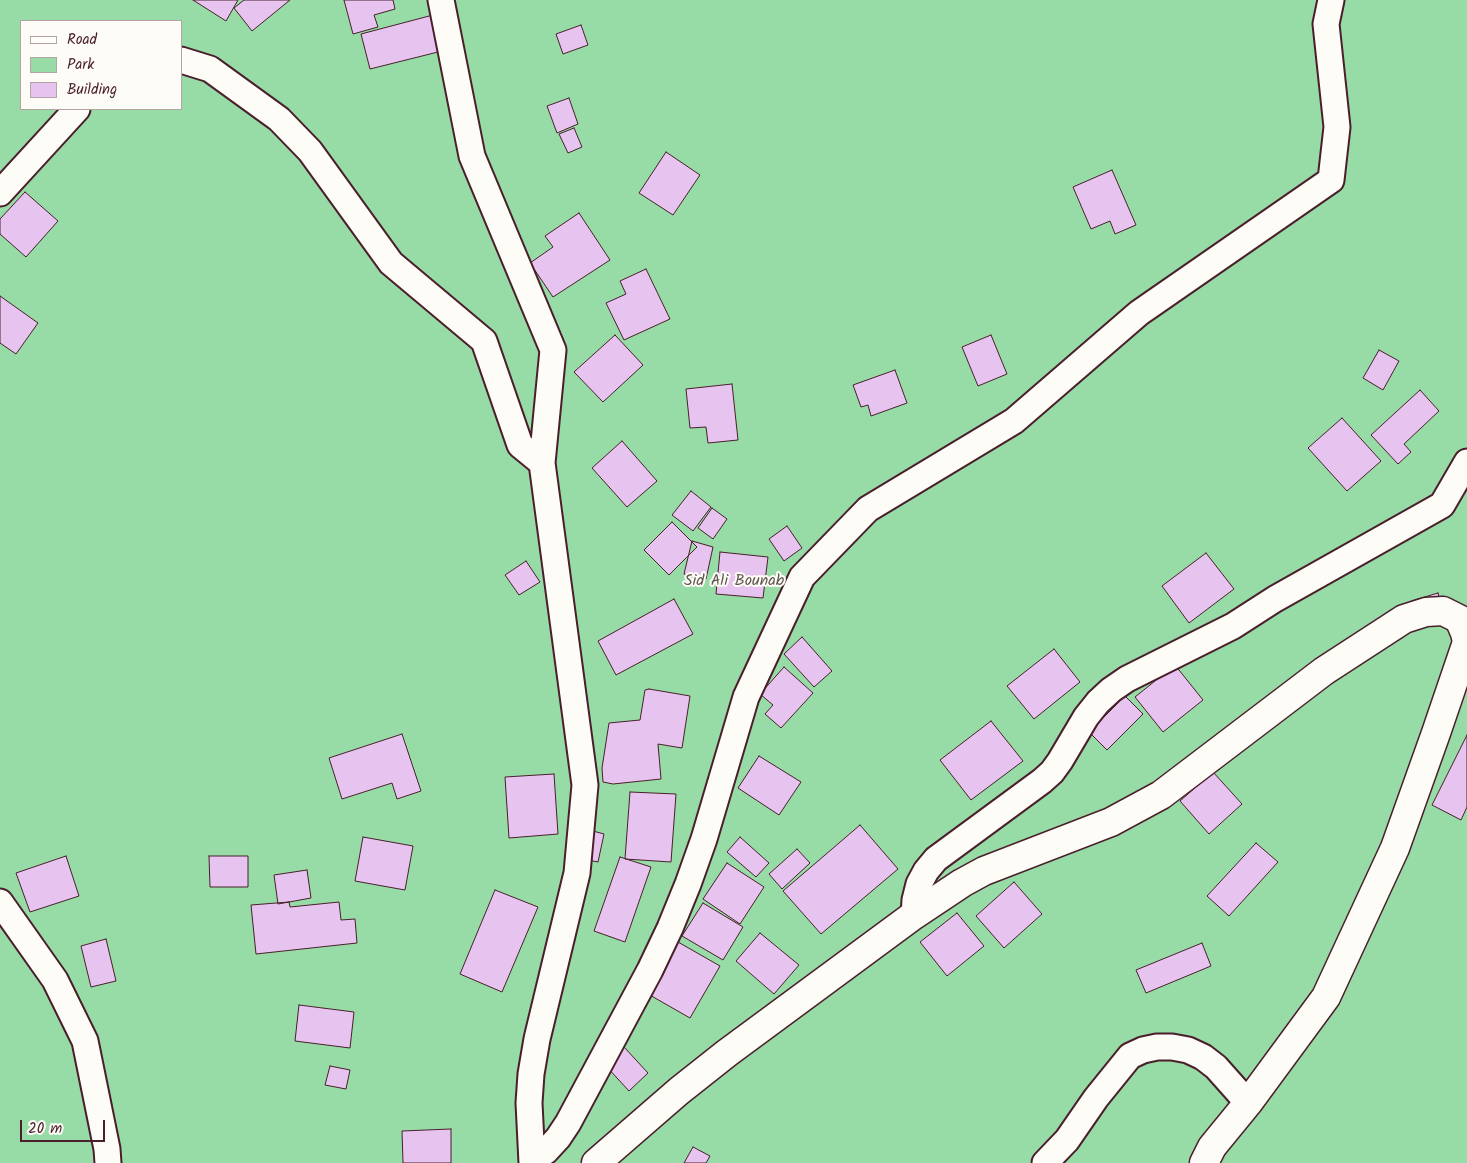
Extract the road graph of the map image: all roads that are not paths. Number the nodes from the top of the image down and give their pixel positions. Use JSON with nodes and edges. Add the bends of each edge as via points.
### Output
{"nodes":[{"id":1,"x":441,"y":0,"type":"edge"},
{"id":2,"x":1331,"y":0,"type":"edge"},
{"id":3,"x":182,"y":60,"type":"edge"},
{"id":4,"x":76,"y":110,"type":"edge"},
{"id":5,"x":0,"y":193,"type":"edge"},
{"id":6,"x":1467,"y":462,"type":"edge"},
{"id":7,"x":542,"y":463,"type":"junction"},
{"id":8,"x":0,"y":902,"type":"edge"},
{"id":9,"x":914,"y":915,"type":"junction"},
{"id":10,"x":1248,"y":1102,"type":"junction"},
{"id":11,"x":532,"y":1162,"type":"edge"},
{"id":12,"x":108,"y":1163,"type":"edge"},
{"id":13,"x":596,"y":1163,"type":"edge"},
{"id":14,"x":1045,"y":1163,"type":"edge"},
{"id":15,"x":1204,"y":1163,"type":"edge"}],
"edges":[{"from":1,"to":7,"type":"street","via":[[472,156],[553,350]]},
{"from":2,"to":11,"type":"street","via":[[1326,24],[1337,127],[1331,180],[1139,313],[1014,421],[868,508],[802,577],[746,697],[704,840],[670,928],[568,1123],[558,1138]]},
{"from":3,"to":7,"type":"street","via":[[210,69],[279,119],[310,152],[391,263],[484,341],[520,445]]},
{"from":4,"to":5,"type":"street"},
{"from":6,"to":9,"type":"street","via":[[1442,505],[1233,626],[1127,679],[1112,690],[1086,717],[1052,772],[936,859],[920,884]]},
{"from":7,"to":11,"type":"street","via":[[585,786],[577,873],[531,1074]]},
{"from":8,"to":12,"type":"street","via":[[55,980],[85,1041]]},
{"from":9,"to":10,"type":"main road","via":[[984,871],[1110,822],[1161,795],[1324,671],[1404,619],[1443,611],[1459,619],[1467,642],[1395,848],[1326,997]]},
{"from":9,"to":13,"type":"main road","via":[[678,1091]]},
{"from":10,"to":14,"type":"street","via":[[1203,1057],[1172,1047],[1143,1050],[1130,1056],[1067,1140]]},
{"from":10,"to":15,"type":"main road"}]}
